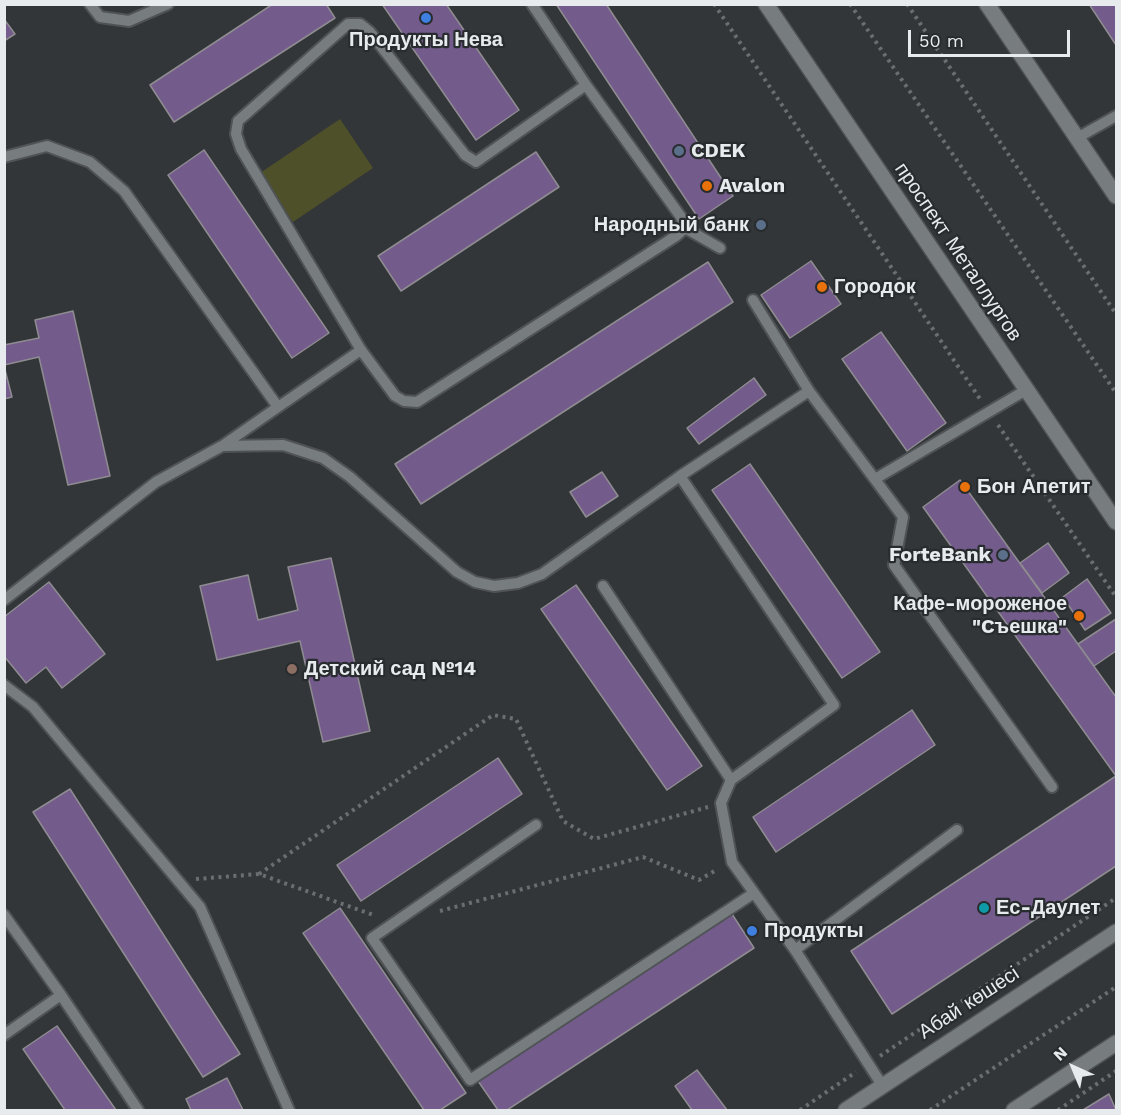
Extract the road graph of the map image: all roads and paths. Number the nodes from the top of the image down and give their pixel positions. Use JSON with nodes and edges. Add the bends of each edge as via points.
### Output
{"nodes":[{"id":1,"x":90,"y":4,"type":"edge"},
{"id":2,"x":168,"y":4,"type":"edge"},
{"id":3,"x":532,"y":4,"type":"edge"},
{"id":4,"x":714,"y":4,"type":"edge"},
{"id":5,"x":766,"y":4,"type":"edge"},
{"id":6,"x":850,"y":4,"type":"edge"},
{"id":7,"x":907,"y":4,"type":"edge"},
{"id":8,"x":987,"y":4,"type":"edge"},
{"id":9,"x":586,"y":85,"type":"junction"},
{"id":10,"x":1116,"y":116,"type":"edge"},
{"id":11,"x":1077,"y":138,"type":"junction"},
{"id":12,"x":4,"y":157,"type":"edge"},
{"id":13,"x":1116,"y":196,"type":"edge"},
{"id":14,"x":684,"y":228,"type":"junction"},
{"id":15,"x":720,"y":248,"type":"dead end"},
{"id":16,"x":753,"y":300,"type":"dead end"},
{"id":17,"x":1116,"y":314,"type":"edge"},
{"id":18,"x":361,"y":350,"type":"junction"},
{"id":19,"x":1026,"y":390,"type":"junction"},
{"id":20,"x":809,"y":391,"type":"junction"},
{"id":21,"x":1116,"y":393,"type":"edge"},
{"id":22,"x":278,"y":407,"type":"junction"},
{"id":23,"x":988,"y":412,"type":"junction"},
{"id":24,"x":222,"y":446,"type":"junction"},
{"id":25,"x":680,"y":476,"type":"junction"},
{"id":26,"x":875,"y":479,"type":"junction"},
{"id":27,"x":1116,"y":522,"type":"edge"},
{"id":28,"x":603,"y":586,"type":"dead end"},
{"id":29,"x":1116,"y":597,"type":"edge"},
{"id":30,"x":4,"y":600,"type":"edge"},
{"id":31,"x":4,"y":685,"type":"edge"},
{"id":32,"x":730,"y":780,"type":"junction"},
{"id":33,"x":1052,"y":788,"type":"dead end"},
{"id":34,"x":721,"y":803,"type":"junction"},
{"id":35,"x":536,"y":825,"type":"dead end"},
{"id":36,"x":957,"y":830,"type":"dead end"},
{"id":37,"x":259,"y":874,"type":"dead end"},
{"id":38,"x":754,"y":893,"type":"junction"},
{"id":39,"x":1116,"y":898,"type":"edge"},
{"id":40,"x":4,"y":915,"type":"edge"},
{"id":41,"x":1116,"y":932,"type":"edge"},
{"id":42,"x":795,"y":950,"type":"junction"},
{"id":43,"x":1116,"y":987,"type":"edge"},
{"id":44,"x":61,"y":994,"type":"junction"},
{"id":45,"x":4,"y":1035,"type":"edge"},
{"id":46,"x":1114,"y":1049,"type":"edge"},
{"id":47,"x":868,"y":1063,"type":"junction"},
{"id":48,"x":1116,"y":1071,"type":"edge"},
{"id":49,"x":882,"y":1084,"type":"junction"},
{"id":50,"x":138,"y":1110,"type":"edge"},
{"id":51,"x":289,"y":1110,"type":"edge"},
{"id":52,"x":800,"y":1110,"type":"edge"},
{"id":53,"x":846,"y":1110,"type":"edge"},
{"id":54,"x":930,"y":1110,"type":"edge"},
{"id":55,"x":1014,"y":1110,"type":"edge"},
{"id":56,"x":1058,"y":1110,"type":"edge"}],
"edges":[{"from":1,"to":2,"type":"lane","via":[[100,17],[129,21]]},
{"from":3,"to":9,"type":"lane"},
{"from":4,"to":23,"type":"path"},
{"from":5,"to":19,"type":"main road","name":"проспект Металлургов"},
{"from":6,"to":21,"type":"path"},
{"from":7,"to":17,"type":"path"},
{"from":8,"to":11,"type":"main road"},
{"from":9,"to":14,"type":"lane","via":[[681,217]]},
{"from":9,"to":18,"type":"lane","via":[[476,162],[465,155],[370,32],[360,24],[348,24],[238,121],[236,134],[241,149]]},
{"from":10,"to":11,"type":"lane"},
{"from":11,"to":13,"type":"main road"},
{"from":12,"to":22,"type":"lane","via":[[47,146],[90,162],[124,191]]},
{"from":14,"to":15,"type":"lane"},
{"from":14,"to":18,"type":"lane","via":[[417,402],[395,396]]},
{"from":16,"to":20,"type":"lane"},
{"from":18,"to":22,"type":"lane"},
{"from":19,"to":23,"type":"lane"},
{"from":19,"to":27,"type":"main road","name":"проспект Металлургов"},
{"from":20,"to":25,"type":"lane"},
{"from":20,"to":26,"type":"lane"},
{"from":22,"to":24,"type":"lane"},
{"from":23,"to":26,"type":"lane"},
{"from":23,"to":29,"type":"path"},
{"from":24,"to":25,"type":"lane","via":[[283,445],[323,458],[350,477],[457,572],[494,586],[542,574]]},
{"from":24,"to":30,"type":"lane","via":[[156,482]]},
{"from":25,"to":32,"type":"lane","via":[[834,705]]},
{"from":26,"to":33,"type":"lane","via":[[903,517],[894,565]]},
{"from":28,"to":32,"type":"lane"},
{"from":31,"to":51,"type":"lane","via":[[33,706],[200,908]]},
{"from":32,"to":34,"type":"lane"},
{"from":34,"to":37,"type":"path","via":[[594,839],[563,821],[516,719],[493,716]]},
{"from":34,"to":38,"type":"lane","via":[[732,862]]},
{"from":35,"to":38,"type":"lane","via":[[372,938],[470,1080]]},
{"from":36,"to":42,"type":"lane"},
{"from":38,"to":42,"type":"lane"},
{"from":39,"to":47,"type":"path"},
{"from":40,"to":44,"type":"lane"},
{"from":41,"to":49,"type":"main road","name":"Абай көшесі"},
{"from":42,"to":47,"type":"lane"},
{"from":43,"to":54,"type":"path"},
{"from":44,"to":45,"type":"lane"},
{"from":44,"to":50,"type":"lane"},
{"from":46,"to":55,"type":"main road"},
{"from":47,"to":49,"type":"lane"},
{"from":47,"to":52,"type":"path"},
{"from":48,"to":56,"type":"path"},
{"from":49,"to":53,"type":"main road","name":"Абай көшесі"}]}
